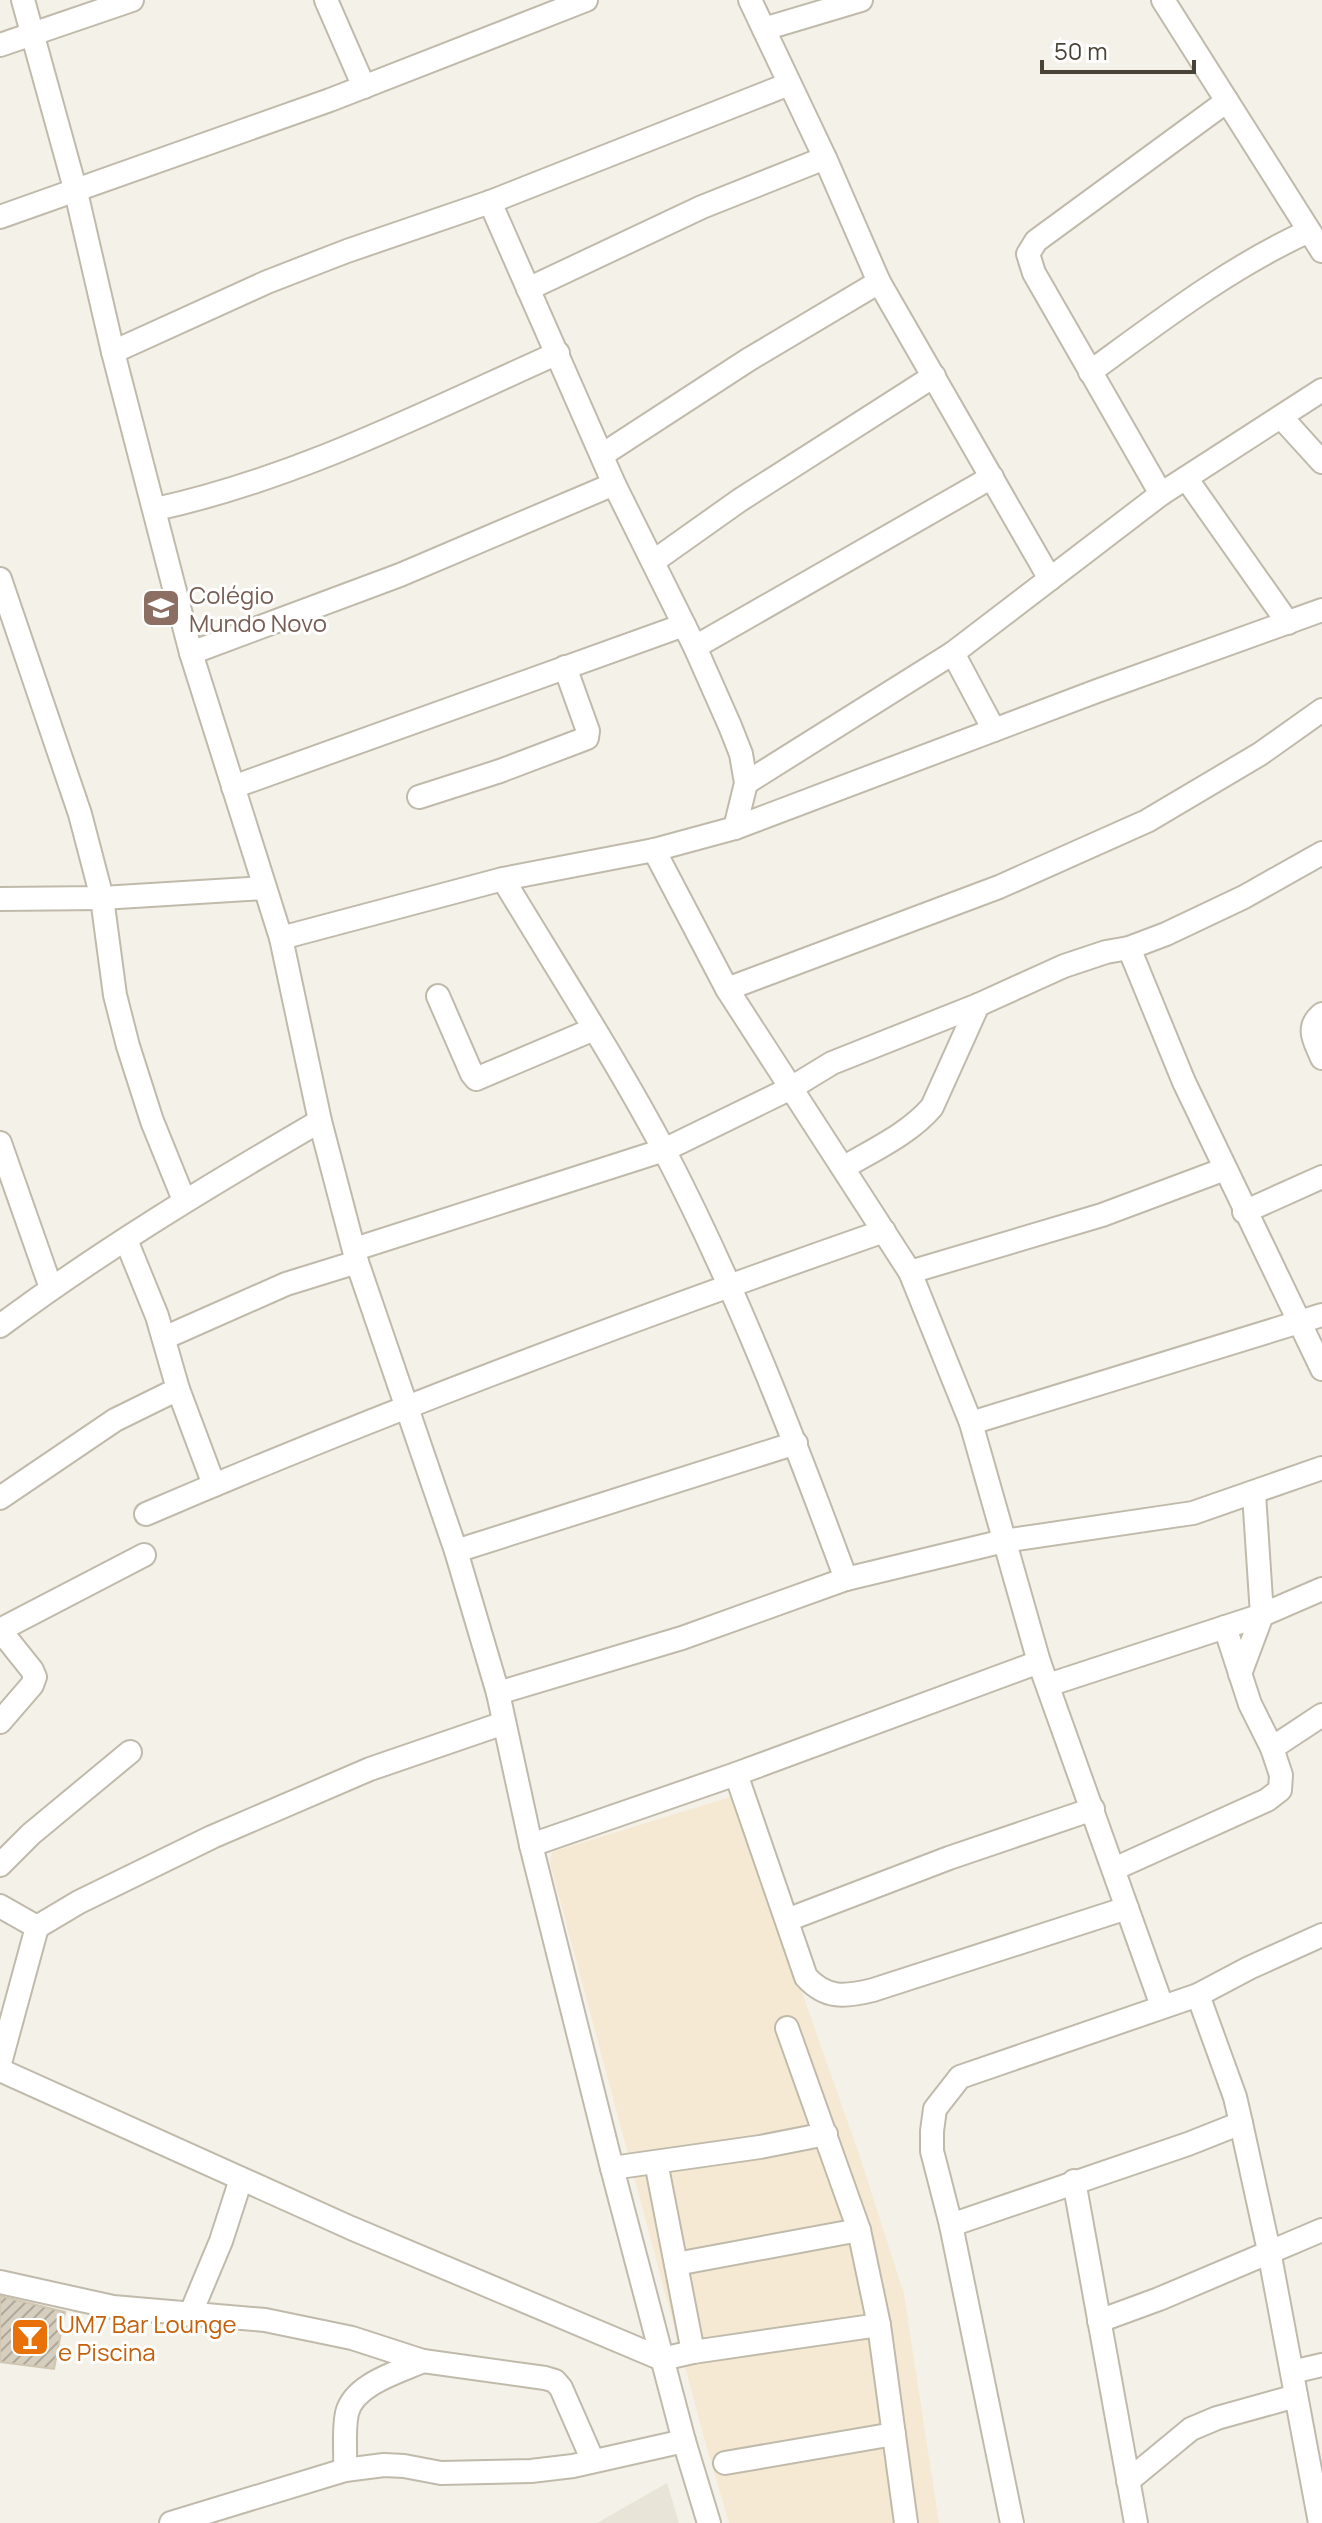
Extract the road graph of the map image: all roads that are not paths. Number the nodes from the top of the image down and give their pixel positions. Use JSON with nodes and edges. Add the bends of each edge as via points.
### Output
{"nodes":[{"id":1,"x":23,"y":0,"type":"edge"},
{"id":2,"x":132,"y":0,"type":"edge"},
{"id":3,"x":586,"y":0,"type":"edge"},
{"id":4,"x":750,"y":0,"type":"edge"},
{"id":5,"x":861,"y":0,"type":"edge"},
{"id":6,"x":1163,"y":0,"type":"edge"},
{"id":7,"x":335,"y":3,"type":"edge"},
{"id":8,"x":764,"y":29,"type":"junction"},
{"id":9,"x":33,"y":34,"type":"junction"},
{"id":10,"x":0,"y":45,"type":"edge"},
{"id":11,"x":789,"y":84,"type":"junction"},
{"id":12,"x":364,"y":87,"type":"junction"},
{"id":13,"x":1227,"y":101,"type":"junction"},
{"id":14,"x":825,"y":158,"type":"junction"},
{"id":15,"x":76,"y":192,"type":"junction"},
{"id":16,"x":490,"y":202,"type":"junction"},
{"id":17,"x":0,"y":217,"type":"edge"},
{"id":18,"x":1309,"y":231,"type":"junction"},
{"id":19,"x":1322,"y":251,"type":"edge"},
{"id":20,"x":879,"y":282,"type":"junction"},
{"id":21,"x":528,"y":289,"type":"junction"},
{"id":22,"x":113,"y":352,"type":"junction"},
{"id":23,"x":558,"y":353,"type":"junction"},
{"id":24,"x":1090,"y":372,"type":"junction"},
{"id":25,"x":934,"y":376,"type":"junction"},
{"id":26,"x":1322,"y":390,"type":"edge"},
{"id":27,"x":1282,"y":418,"type":"junction"},
{"id":28,"x":602,"y":455,"type":"junction"},
{"id":29,"x":1322,"y":462,"type":"edge"},
{"id":30,"x":992,"y":477,"type":"junction"},
{"id":31,"x":1186,"y":478,"type":"junction"},
{"id":32,"x":614,"y":484,"type":"junction"},
{"id":33,"x":1161,"y":494,"type":"junction"},
{"id":34,"x":156,"y":509,"type":"junction"},
{"id":35,"x":654,"y":561,"type":"junction"},
{"id":36,"x":0,"y":579,"type":"edge"},
{"id":37,"x":1050,"y":579,"type":"junction"},
{"id":38,"x":1322,"y":610,"type":"edge"},
{"id":39,"x":1288,"y":623,"type":"junction"},
{"id":40,"x":684,"y":625,"type":"junction"},
{"id":41,"x":695,"y":647,"type":"junction"},
{"id":42,"x":191,"y":653,"type":"junction"},
{"id":43,"x":953,"y":653,"type":"junction"},
{"id":44,"x":565,"y":667,"type":"junction"},
{"id":45,"x":1322,"y":710,"type":"edge"},
{"id":46,"x":994,"y":730,"type":"junction"},
{"id":47,"x":746,"y":783,"type":"junction"},
{"id":48,"x":233,"y":787,"type":"junction"},
{"id":49,"x":419,"y":797,"type":"dead end"},
{"id":50,"x":735,"y":828,"type":"junction"},
{"id":51,"x":654,"y":850,"type":"junction"},
{"id":52,"x":1322,"y":853,"type":"edge"},
{"id":53,"x":503,"y":879,"type":"junction"},
{"id":54,"x":264,"y":888,"type":"junction"},
{"id":55,"x":102,"y":898,"type":"junction"},
{"id":56,"x":0,"y":899,"type":"edge"},
{"id":57,"x":281,"y":938,"type":"junction"},
{"id":58,"x":1129,"y":948,"type":"junction"},
{"id":59,"x":727,"y":989,"type":"junction"},
{"id":60,"x":438,"y":996,"type":"dead end"},
{"id":61,"x":978,"y":1005,"type":"junction"},
{"id":62,"x":1322,"y":1014,"type":"edge"},
{"id":63,"x":594,"y":1029,"type":"junction"},
{"id":64,"x":1322,"y":1058,"type":"edge"},
{"id":65,"x":791,"y":1088,"type":"junction"},
{"id":66,"x":320,"y":1121,"type":"junction"},
{"id":67,"x":0,"y":1143,"type":"edge"},
{"id":68,"x":664,"y":1150,"type":"junction"},
{"id":69,"x":843,"y":1168,"type":"junction"},
{"id":70,"x":1225,"y":1169,"type":"junction"},
{"id":71,"x":1322,"y":1177,"type":"edge"},
{"id":72,"x":184,"y":1200,"type":"junction"},
{"id":73,"x":1244,"y":1212,"type":"junction"},
{"id":74,"x":884,"y":1231,"type":"junction"},
{"id":75,"x":126,"y":1240,"type":"junction"},
{"id":76,"x":356,"y":1255,"type":"junction"},
{"id":77,"x":910,"y":1272,"type":"junction"},
{"id":78,"x":729,"y":1285,"type":"junction"},
{"id":79,"x":51,"y":1288,"type":"junction"},
{"id":80,"x":1322,"y":1315,"type":"edge"},
{"id":81,"x":1300,"y":1322,"type":"junction"},
{"id":82,"x":0,"y":1326,"type":"edge"},
{"id":83,"x":164,"y":1338,"type":"junction"},
{"id":84,"x":1322,"y":1369,"type":"edge"},
{"id":85,"x":178,"y":1389,"type":"junction"},
{"id":86,"x":405,"y":1407,"type":"junction"},
{"id":87,"x":971,"y":1423,"type":"junction"},
{"id":88,"x":796,"y":1443,"type":"junction"},
{"id":89,"x":1322,"y":1468,"type":"edge"},
{"id":90,"x":214,"y":1485,"type":"junction"},
{"id":91,"x":1254,"y":1494,"type":"junction"},
{"id":92,"x":0,"y":1498,"type":"edge"},
{"id":93,"x":146,"y":1514,"type":"dead end"},
{"id":94,"x":1004,"y":1541,"type":"junction"},
{"id":95,"x":456,"y":1551,"type":"junction"},
{"id":96,"x":144,"y":1555,"type":"dead end"},
{"id":97,"x":846,"y":1579,"type":"junction"},
{"id":98,"x":1322,"y":1589,"type":"edge"},
{"id":99,"x":1262,"y":1615,"type":"junction"},
{"id":100,"x":1225,"y":1627,"type":"junction"},
{"id":101,"x":0,"y":1630,"type":"edge"},
{"id":102,"x":1039,"y":1662,"type":"junction"},
{"id":103,"x":1240,"y":1674,"type":"junction"},
{"id":104,"x":1048,"y":1685,"type":"junction"},
{"id":105,"x":498,"y":1693,"type":"junction"},
{"id":106,"x":1322,"y":1715,"type":"edge"},
{"id":107,"x":0,"y":1722,"type":"edge"},
{"id":108,"x":504,"y":1723,"type":"junction"},
{"id":109,"x":1272,"y":1748,"type":"junction"},
{"id":110,"x":130,"y":1752,"type":"dead end"},
{"id":111,"x":736,"y":1774,"type":"junction"},
{"id":112,"x":1093,"y":1809,"type":"junction"},
{"id":113,"x":531,"y":1845,"type":"junction"},
{"id":114,"x":0,"y":1865,"type":"edge"},
{"id":115,"x":1114,"y":1869,"type":"junction"},
{"id":116,"x":0,"y":1906,"type":"edge"},
{"id":117,"x":1127,"y":1908,"type":"junction"},
{"id":118,"x":787,"y":1920,"type":"junction"},
{"id":119,"x":37,"y":1927,"type":"junction"},
{"id":120,"x":1322,"y":1935,"type":"edge"},
{"id":121,"x":1198,"y":1995,"type":"junction"},
{"id":122,"x":1162,"y":2006,"type":"junction"},
{"id":123,"x":787,"y":2028,"type":"dead end"},
{"id":124,"x":0,"y":2063,"type":"edge"},
{"id":125,"x":0,"y":2070,"type":"edge"},
{"id":126,"x":1241,"y":2123,"type":"junction"},
{"id":127,"x":826,"y":2134,"type":"junction"},
{"id":128,"x":656,"y":2162,"type":"junction"},
{"id":129,"x":612,"y":2168,"type":"junction"},
{"id":130,"x":241,"y":2179,"type":"junction"},
{"id":131,"x":1074,"y":2181,"type":"junction"},
{"id":132,"x":951,"y":2225,"type":"junction"},
{"id":133,"x":859,"y":2230,"type":"junction"},
{"id":134,"x":1322,"y":2230,"type":"edge"},
{"id":135,"x":1269,"y":2251,"type":"junction"},
{"id":136,"x":676,"y":2264,"type":"junction"},
{"id":137,"x":0,"y":2282,"type":"edge"},
{"id":138,"x":190,"y":2315,"type":"junction"},
{"id":139,"x":1099,"y":2321,"type":"junction"},
{"id":140,"x":879,"y":2325,"type":"junction"},
{"id":141,"x":693,"y":2352,"type":"junction"},
{"id":142,"x":662,"y":2359,"type":"junction"},
{"id":143,"x":423,"y":2361,"type":"junction"},
{"id":144,"x":1322,"y":2365,"type":"edge"},
{"id":145,"x":1292,"y":2372,"type":"junction"},
{"id":146,"x":1296,"y":2396,"type":"junction"},
{"id":147,"x":894,"y":2434,"type":"junction"},
{"id":148,"x":684,"y":2441,"type":"junction"},
{"id":149,"x":593,"y":2461,"type":"junction"},
{"id":150,"x":725,"y":2463,"type":"dead end"},
{"id":151,"x":345,"y":2470,"type":"junction"},
{"id":152,"x":1128,"y":2481,"type":"junction"},
{"id":153,"x":171,"y":2523,"type":"edge"},
{"id":154,"x":709,"y":2523,"type":"edge"},
{"id":155,"x":906,"y":2523,"type":"edge"},
{"id":156,"x":1012,"y":2523,"type":"edge"},
{"id":157,"x":1136,"y":2523,"type":"edge"},
{"id":158,"x":1320,"y":2523,"type":"edge"}],
"edges":[{"from":1,"to":9,"type":"street"},
{"from":2,"to":9,"type":"street"},
{"from":3,"to":12,"type":"street"},
{"from":4,"to":8,"type":"street"},
{"from":5,"to":8,"type":"street"},
{"from":6,"to":13,"type":"street"},
{"from":7,"to":12,"type":"street"},
{"from":8,"to":11,"type":"street"},
{"from":9,"to":10,"type":"street"},
{"from":9,"to":15,"type":"street"},
{"from":11,"to":14,"type":"street"},
{"from":11,"to":16,"type":"street"},
{"from":12,"to":15,"type":"street"},
{"from":13,"to":18,"type":"street"},
{"from":13,"to":24,"type":"street","via":[[1031,247],[1034,273]]},
{"from":14,"to":20,"type":"street"},
{"from":14,"to":21,"type":"street","via":[[702,207]]},
{"from":15,"to":17,"type":"street"},
{"from":15,"to":22,"type":"street"},
{"from":16,"to":21,"type":"street"},
{"from":16,"to":22,"type":"street","via":[[293,272]]},
{"from":18,"to":19,"type":"street"},
{"from":18,"to":24,"type":"street","via":[[1207,289]]},
{"from":20,"to":25,"type":"street"},
{"from":20,"to":28,"type":"street"},
{"from":21,"to":23,"type":"street"},
{"from":22,"to":34,"type":"street"},
{"from":23,"to":28,"type":"street"},
{"from":23,"to":34,"type":"street","via":[[327,457]]},
{"from":24,"to":33,"type":"street"},
{"from":25,"to":30,"type":"street"},
{"from":25,"to":35,"type":"street"},
{"from":26,"to":27,"type":"street"},
{"from":27,"to":29,"type":"street"},
{"from":27,"to":31,"type":"street"},
{"from":28,"to":32,"type":"street"},
{"from":30,"to":37,"type":"street"},
{"from":30,"to":41,"type":"street"},
{"from":31,"to":33,"type":"street"},
{"from":31,"to":39,"type":"street"},
{"from":32,"to":35,"type":"street"},
{"from":32,"to":42,"type":"street","via":[[400,575]]},
{"from":33,"to":37,"type":"street"},
{"from":34,"to":42,"type":"street"},
{"from":35,"to":40,"type":"street"},
{"from":36,"to":55,"type":"street","via":[[76,800]]},
{"from":37,"to":43,"type":"street"},
{"from":38,"to":39,"type":"street"},
{"from":39,"to":46,"type":"street"},
{"from":40,"to":41,"type":"street"},
{"from":40,"to":44,"type":"street"},
{"from":41,"to":47,"type":"street","via":[[741,754]]},
{"from":42,"to":48,"type":"street"},
{"from":43,"to":46,"type":"street"},
{"from":43,"to":47,"type":"street"},
{"from":44,"to":48,"type":"street"},
{"from":44,"to":49,"type":"street","via":[[587,738]]},
{"from":45,"to":59,"type":"street","via":[[1147,821],[999,887]]},
{"from":46,"to":50,"type":"street"},
{"from":47,"to":50,"type":"street"},
{"from":48,"to":54,"type":"street"},
{"from":50,"to":51,"type":"street"},
{"from":51,"to":53,"type":"street"},
{"from":51,"to":59,"type":"street"},
{"from":52,"to":58,"type":"street","via":[[1244,897]]},
{"from":53,"to":57,"type":"street"},
{"from":53,"to":63,"type":"street"},
{"from":54,"to":55,"type":"street"},
{"from":54,"to":57,"type":"street"},
{"from":55,"to":56,"type":"street"},
{"from":55,"to":72,"type":"street","via":[[128,1046]]},
{"from":57,"to":66,"type":"street"},
{"from":58,"to":61,"type":"street","via":[[1064,966]]},
{"from":58,"to":70,"type":"street"},
{"from":59,"to":65,"type":"street"},
{"from":60,"to":63,"type":"street","via":[[476,1079]]},
{"from":61,"to":65,"type":"street","via":[[832,1063]]},
{"from":61,"to":69,"type":"street","via":[[932,1107],[908,1129]]},
{"from":62,"to":64,"type":"street","via":[[1311,1033]]},
{"from":63,"to":68,"type":"street"},
{"from":65,"to":68,"type":"street"},
{"from":65,"to":69,"type":"street"},
{"from":66,"to":72,"type":"street"},
{"from":66,"to":76,"type":"street"},
{"from":67,"to":79,"type":"street"},
{"from":68,"to":76,"type":"street"},
{"from":68,"to":78,"type":"street"},
{"from":69,"to":74,"type":"street"},
{"from":70,"to":73,"type":"street"},
{"from":70,"to":77,"type":"street","via":[[1102,1215]]},
{"from":71,"to":73,"type":"street"},
{"from":72,"to":75,"type":"street"},
{"from":73,"to":81,"type":"street"},
{"from":74,"to":77,"type":"street"},
{"from":74,"to":78,"type":"street"},
{"from":75,"to":79,"type":"street"},
{"from":75,"to":83,"type":"street"},
{"from":76,"to":83,"type":"street"},
{"from":76,"to":86,"type":"street"},
{"from":77,"to":87,"type":"street"},
{"from":78,"to":86,"type":"street"},
{"from":78,"to":88,"type":"street"},
{"from":79,"to":82,"type":"street"},
{"from":80,"to":81,"type":"street"},
{"from":81,"to":84,"type":"street"},
{"from":81,"to":87,"type":"street"},
{"from":83,"to":85,"type":"street"},
{"from":85,"to":90,"type":"street"},
{"from":85,"to":92,"type":"street","via":[[115,1420]]},
{"from":86,"to":90,"type":"street"},
{"from":86,"to":95,"type":"street"},
{"from":87,"to":94,"type":"street"},
{"from":88,"to":95,"type":"street"},
{"from":88,"to":97,"type":"street"},
{"from":89,"to":91,"type":"street"},
{"from":90,"to":93,"type":"street"},
{"from":91,"to":94,"type":"street","via":[[1193,1513]]},
{"from":91,"to":99,"type":"street"},
{"from":94,"to":97,"type":"street"},
{"from":94,"to":102,"type":"street"},
{"from":95,"to":105,"type":"street"},
{"from":96,"to":101,"type":"street"},
{"from":97,"to":105,"type":"street","via":[[682,1638]]},
{"from":98,"to":99,"type":"street"},
{"from":99,"to":100,"type":"street"},
{"from":99,"to":103,"type":"street"},
{"from":100,"to":103,"type":"street"},
{"from":100,"to":104,"type":"street"},
{"from":101,"to":107,"type":"street","via":[[35,1677]]},
{"from":102,"to":104,"type":"street"},
{"from":102,"to":111,"type":"street"},
{"from":103,"to":109,"type":"street"},
{"from":104,"to":112,"type":"street"},
{"from":105,"to":108,"type":"street"},
{"from":106,"to":109,"type":"street"},
{"from":108,"to":113,"type":"street"},
{"from":108,"to":119,"type":"street","via":[[370,1769],[212,1837]]},
{"from":109,"to":115,"type":"street","via":[[1280,1790],[1267,1800]]},
{"from":110,"to":114,"type":"street"},
{"from":111,"to":113,"type":"street"},
{"from":111,"to":118,"type":"street"},
{"from":112,"to":115,"type":"street"},
{"from":112,"to":118,"type":"street"},
{"from":113,"to":129,"type":"street"},
{"from":115,"to":117,"type":"street"},
{"from":116,"to":119,"type":"street"},
{"from":117,"to":118,"type":"street","via":[[844,1997],[827,1994],[806,1977]]},
{"from":117,"to":122,"type":"street"},
{"from":119,"to":124,"type":"street"},
{"from":120,"to":121,"type":"street"},
{"from":121,"to":122,"type":"street"},
{"from":121,"to":126,"type":"street"},
{"from":122,"to":132,"type":"street","via":[[960,2077],[935,2109],[932,2131]]},
{"from":123,"to":127,"type":"street"},
{"from":125,"to":130,"type":"street"},
{"from":126,"to":131,"type":"street"},
{"from":126,"to":135,"type":"street"},
{"from":127,"to":128,"type":"street"},
{"from":127,"to":133,"type":"street"},
{"from":128,"to":129,"type":"street"},
{"from":128,"to":136,"type":"street"},
{"from":129,"to":142,"type":"street"},
{"from":130,"to":138,"type":"street"},
{"from":130,"to":142,"type":"street"},
{"from":131,"to":132,"type":"street"},
{"from":131,"to":139,"type":"street"},
{"from":132,"to":156,"type":"street"},
{"from":133,"to":136,"type":"street"},
{"from":133,"to":140,"type":"street"},
{"from":134,"to":135,"type":"street"},
{"from":135,"to":139,"type":"street"},
{"from":135,"to":145,"type":"street"},
{"from":136,"to":141,"type":"street"},
{"from":137,"to":138,"type":"street","via":[[92,2304]]},
{"from":138,"to":143,"type":"street","via":[[265,2320],[352,2338]]},
{"from":139,"to":152,"type":"street"},
{"from":140,"to":141,"type":"street"},
{"from":140,"to":147,"type":"street"},
{"from":141,"to":142,"type":"street"},
{"from":142,"to":148,"type":"street"},
{"from":143,"to":149,"type":"street","via":[[555,2381]]},
{"from":143,"to":151,"type":"street","via":[[357,2396],[347,2413]]},
{"from":144,"to":145,"type":"street"},
{"from":145,"to":146,"type":"street"},
{"from":146,"to":152,"type":"street","via":[[1191,2429]]},
{"from":146,"to":158,"type":"street"},
{"from":147,"to":150,"type":"street"},
{"from":147,"to":155,"type":"street"},
{"from":148,"to":149,"type":"street"},
{"from":148,"to":154,"type":"street"},
{"from":149,"to":151,"type":"street","via":[[476,2474],[394,2465]]},
{"from":151,"to":153,"type":"street"},
{"from":152,"to":157,"type":"street"}]}
